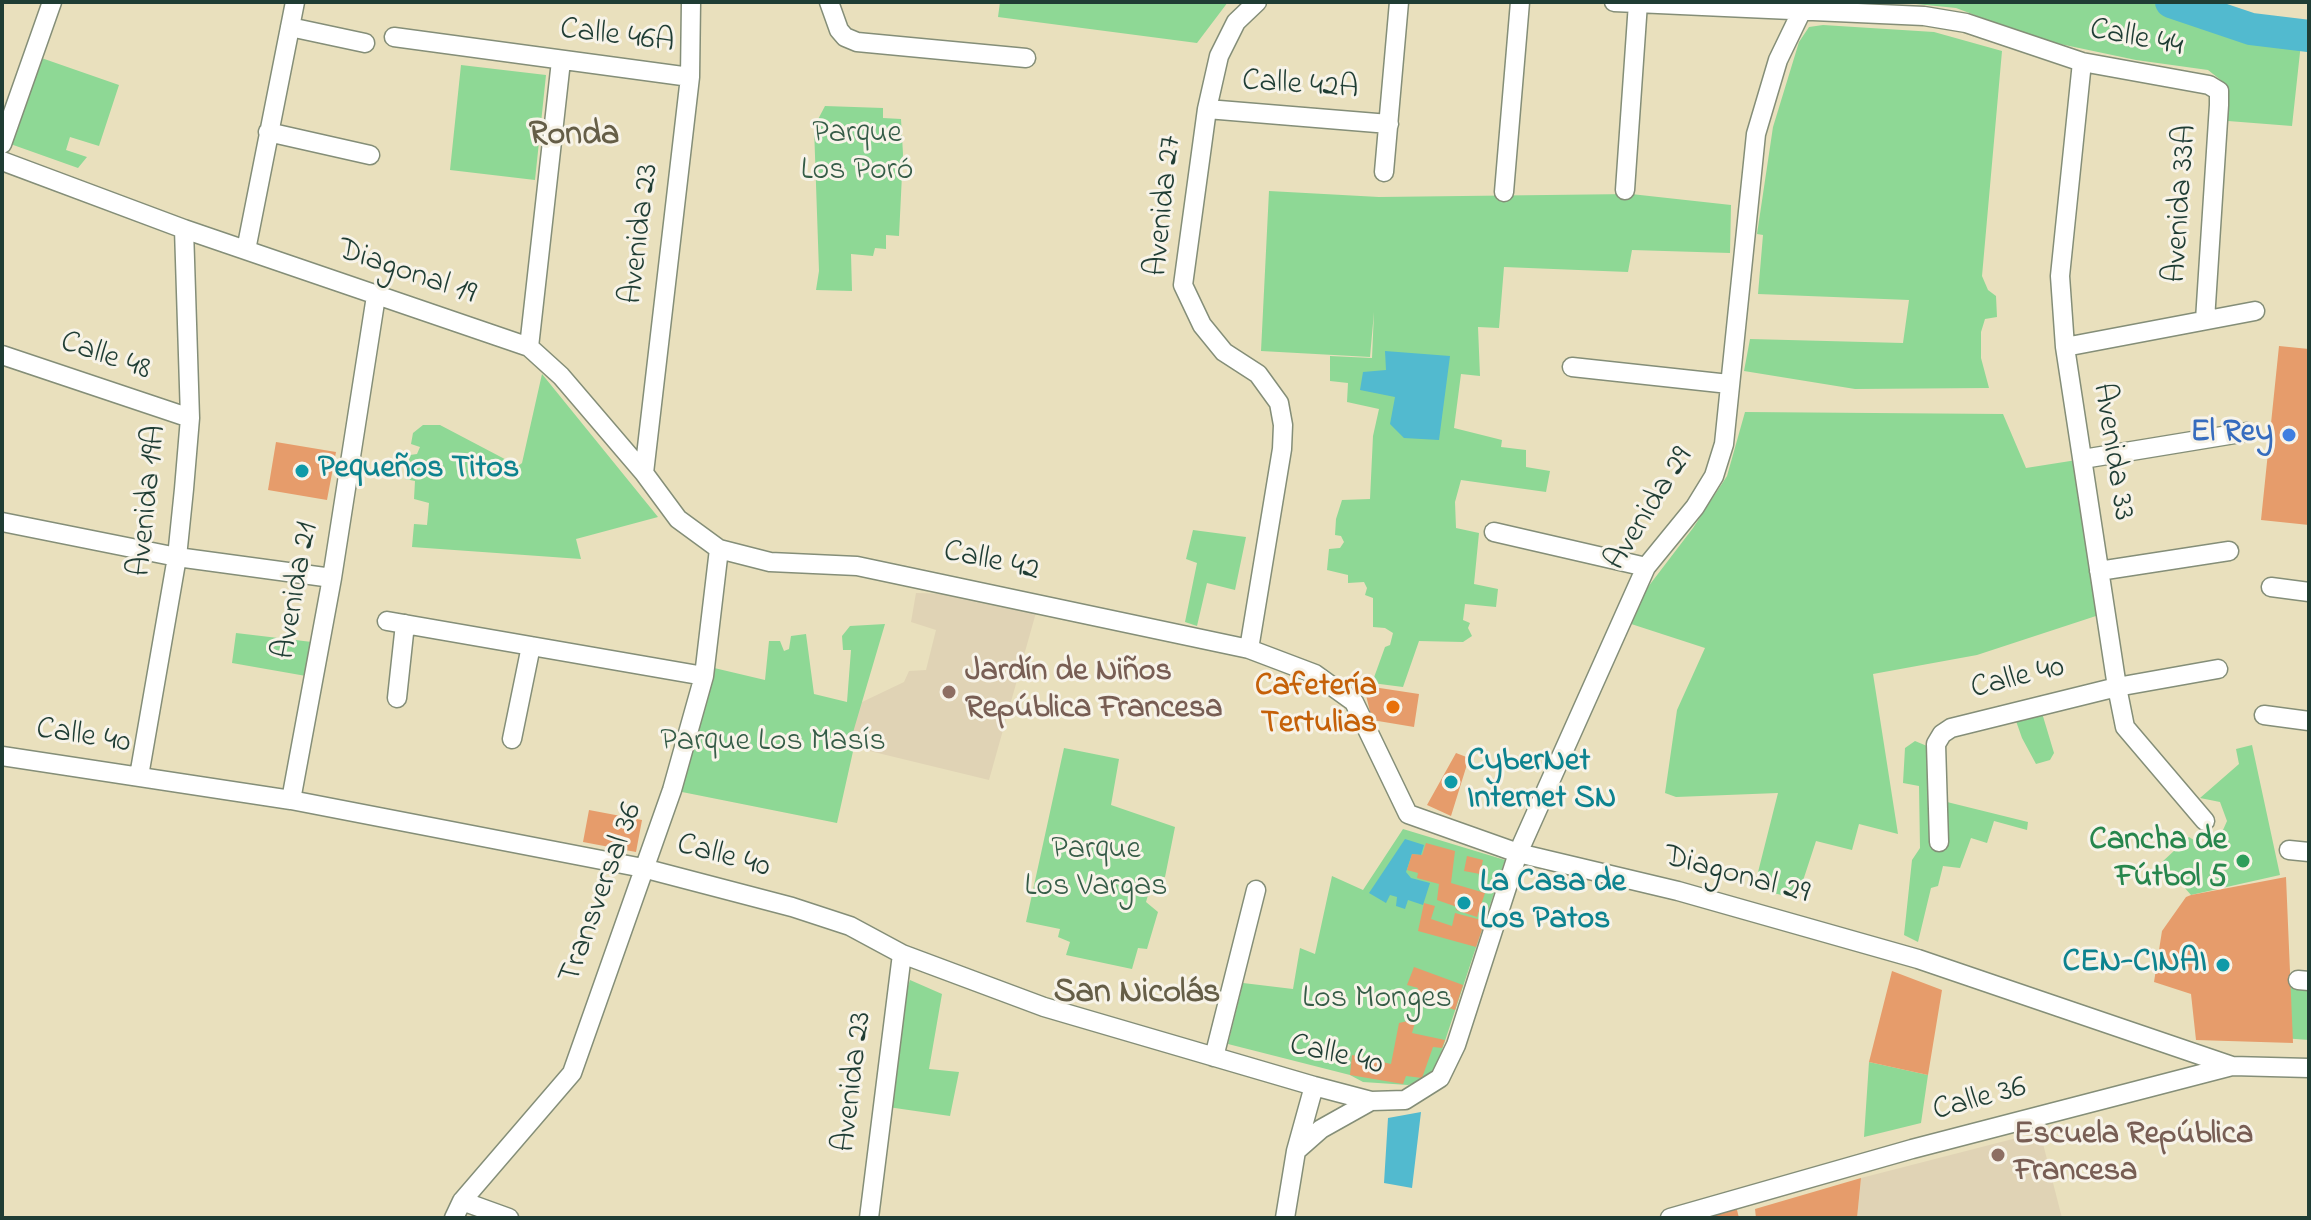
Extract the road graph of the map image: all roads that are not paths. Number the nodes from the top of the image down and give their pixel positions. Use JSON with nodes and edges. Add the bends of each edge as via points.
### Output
{"nodes":[{"id":1,"x":52,"y":2,"type":"edge"},
{"id":2,"x":295,"y":2,"type":"edge"},
{"id":3,"x":691,"y":2,"type":"edge"},
{"id":4,"x":829,"y":2,"type":"edge"},
{"id":5,"x":1257,"y":2,"type":"edge"},
{"id":6,"x":1399,"y":2,"type":"edge"},
{"id":7,"x":1520,"y":2,"type":"edge"},
{"id":8,"x":1614,"y":2,"type":"edge"},
{"id":9,"x":1638,"y":3,"type":"edge"},
{"id":10,"x":1804,"y":6,"type":"edge"},
{"id":11,"x":290,"y":27,"type":"junction"},
{"id":12,"x":394,"y":37,"type":"dead end"},
{"id":13,"x":365,"y":43,"type":"dead end"},
{"id":14,"x":1026,"y":58,"type":"dead end"},
{"id":15,"x":561,"y":61,"type":"junction"},
{"id":16,"x":2082,"y":62,"type":"junction"},
{"id":17,"x":690,"y":77,"type":"junction"},
{"id":18,"x":2219,"y":91,"type":"joint"},
{"id":19,"x":1207,"y":109,"type":"junction"},
{"id":20,"x":1389,"y":124,"type":"junction"},
{"id":21,"x":268,"y":132,"type":"junction"},
{"id":22,"x":2,"y":144,"type":"edge"},
{"id":23,"x":370,"y":155,"type":"dead end"},
{"id":24,"x":2,"y":161,"type":"edge"},
{"id":25,"x":1384,"y":172,"type":"dead end"},
{"id":26,"x":1625,"y":190,"type":"dead end"},
{"id":27,"x":1504,"y":192,"type":"dead end"},
{"id":28,"x":184,"y":229,"type":"junction"},
{"id":29,"x":246,"y":250,"type":"junction"},
{"id":30,"x":376,"y":296,"type":"junction"},
{"id":31,"x":2255,"y":311,"type":"dead end"},
{"id":32,"x":2205,"y":320,"type":"junction"},
{"id":33,"x":529,"y":347,"type":"junction"},
{"id":34,"x":2065,"y":347,"type":"junction"},
{"id":35,"x":2,"y":355,"type":"edge"},
{"id":36,"x":1572,"y":367,"type":"dead end"},
{"id":37,"x":1729,"y":384,"type":"junction"},
{"id":38,"x":190,"y":418,"type":"junction"},
{"id":39,"x":2247,"y":432,"type":"dead end"},
{"id":40,"x":2083,"y":459,"type":"junction"},
{"id":41,"x":644,"y":473,"type":"junction"},
{"id":42,"x":2,"y":522,"type":"edge"},
{"id":43,"x":1494,"y":532,"type":"dead end"},
{"id":44,"x":719,"y":549,"type":"junction"},
{"id":45,"x":2229,"y":551,"type":"dead end"},
{"id":46,"x":177,"y":557,"type":"junction"},
{"id":47,"x":1646,"y":567,"type":"junction"},
{"id":48,"x":2099,"y":571,"type":"junction"},
{"id":49,"x":332,"y":578,"type":"junction"},
{"id":50,"x":2271,"y":587,"type":"dead end"},
{"id":51,"x":2309,"y":592,"type":"edge"},
{"id":52,"x":531,"y":646,"type":"junction"},
{"id":53,"x":1249,"y":649,"type":"junction"},
{"id":54,"x":2218,"y":669,"type":"dead end"},
{"id":55,"x":704,"y":676,"type":"junction"},
{"id":56,"x":2117,"y":687,"type":"junction"},
{"id":57,"x":397,"y":698,"type":"dead end"},
{"id":58,"x":2264,"y":715,"type":"dead end"},
{"id":59,"x":2309,"y":721,"type":"edge"},
{"id":60,"x":512,"y":739,"type":"dead end"},
{"id":61,"x":2,"y":756,"type":"edge"},
{"id":62,"x":139,"y":776,"type":"junction"},
{"id":63,"x":291,"y":800,"type":"junction"},
{"id":64,"x":2205,"y":821,"type":"dead end"},
{"id":65,"x":1939,"y":842,"type":"dead end"},
{"id":66,"x":2289,"y":850,"type":"dead end"},
{"id":67,"x":2309,"y":852,"type":"edge"},
{"id":68,"x":1518,"y":853,"type":"junction"},
{"id":69,"x":643,"y":868,"type":"junction"},
{"id":70,"x":1256,"y":890,"type":"dead end"},
{"id":71,"x":902,"y":954,"type":"junction"},
{"id":72,"x":1214,"y":1057,"type":"junction"},
{"id":73,"x":2232,"y":1066,"type":"junction"},
{"id":74,"x":2309,"y":1068,"type":"edge"},
{"id":75,"x":1314,"y":1086,"type":"junction"},
{"id":76,"x":1405,"y":1100,"type":"joint"},
{"id":77,"x":1371,"y":1101,"type":"junction"},
{"id":78,"x":1296,"y":1151,"type":"junction"},
{"id":79,"x":458,"y":1210,"type":"edge"},
{"id":80,"x":509,"y":1218,"type":"edge"},
{"id":81,"x":869,"y":1218,"type":"edge"},
{"id":82,"x":1285,"y":1218,"type":"edge"},
{"id":83,"x":1670,"y":1218,"type":"edge"}],
"edges":[{"from":1,"to":22,"type":"street"},
{"from":2,"to":11,"type":"street"},
{"from":3,"to":17,"type":"street","name":"Avenida 23"},
{"from":4,"to":14,"type":"street","via":[[839,30],[857,42]]},
{"from":5,"to":19,"type":"street","name":"Avenida 27","via":[[1236,22],[1219,56]]},
{"from":6,"to":20,"type":"street"},
{"from":7,"to":27,"type":"street"},
{"from":8,"to":9,"type":"street","name":"Calle 44"},
{"from":9,"to":10,"type":"street","name":"Calle 44"},
{"from":9,"to":26,"type":"street"},
{"from":10,"to":16,"type":"street","name":"Calle 44","via":[[1966,23]]},
{"from":10,"to":37,"type":"street","name":"Avenida 29","via":[[1778,60],[1756,134]]},
{"from":11,"to":13,"type":"street"},
{"from":11,"to":21,"type":"street"},
{"from":12,"to":15,"type":"street","name":"Calle 46A"},
{"from":15,"to":17,"type":"street","name":"Calle 46A"},
{"from":15,"to":33,"type":"street"},
{"from":16,"to":18,"type":"street","name":"Calle 44"},
{"from":16,"to":34,"type":"street","name":"Avenida 33","via":[[2060,276]]},
{"from":17,"to":41,"type":"street","name":"Avenida 23"},
{"from":18,"to":32,"type":"street","name":"Avenida 33A"},
{"from":19,"to":20,"type":"street","name":"Calle 42A"},
{"from":19,"to":53,"type":"street","name":"Avenida 27","via":[[1183,285],[1202,325],[1224,352],[1258,374],[1279,403],[1283,425]]},
{"from":20,"to":25,"type":"street"},
{"from":21,"to":23,"type":"street"},
{"from":21,"to":29,"type":"street"},
{"from":24,"to":28,"type":"street","name":"Diagonal 19"},
{"from":28,"to":29,"type":"street","name":"Diagonal 19"},
{"from":28,"to":38,"type":"street","name":"Avenida 19A"},
{"from":29,"to":30,"type":"street","name":"Diagonal 19"},
{"from":30,"to":33,"type":"street","name":"Diagonal 19"},
{"from":30,"to":49,"type":"street","name":"Avenida 21"},
{"from":31,"to":32,"type":"street"},
{"from":32,"to":34,"type":"street"},
{"from":33,"to":41,"type":"street","name":"Diagonal 19","via":[[561,376]]},
{"from":34,"to":40,"type":"street","name":"Avenida 33"},
{"from":35,"to":38,"type":"street","name":"Calle 48"},
{"from":36,"to":37,"type":"street"},
{"from":37,"to":47,"type":"street","name":"Avenida 29","via":[[1724,444],[1714,476]]},
{"from":38,"to":46,"type":"street","name":"Avenida 19A"},
{"from":39,"to":40,"type":"street"},
{"from":40,"to":48,"type":"street","name":"Avenida 33"},
{"from":41,"to":44,"type":"street","name":"Diagonal 19","via":[[678,519]]},
{"from":42,"to":46,"type":"street"},
{"from":43,"to":47,"type":"street"},
{"from":44,"to":53,"type":"street","name":"Calle 42","via":[[770,562],[857,566]]},
{"from":44,"to":55,"type":"street","name":"Transversal 36"},
{"from":45,"to":48,"type":"street"},
{"from":46,"to":49,"type":"street"},
{"from":46,"to":62,"type":"street","name":"Avenida 19A"},
{"from":47,"to":68,"type":"street","name":"Avenida 29"},
{"from":48,"to":56,"type":"street","name":"Avenida 33"},
{"from":49,"to":63,"type":"street","name":"Avenida 21"},
{"from":50,"to":51,"type":"street"},
{"from":52,"to":55,"type":"street"},
{"from":52,"to":57,"type":"street","via":[[396,622]]},
{"from":52,"to":60,"type":"street"},
{"from":53,"to":68,"type":"street","name":"Diagonal 29","via":[[1315,674],[1354,702],[1408,814]]},
{"from":54,"to":56,"type":"street","name":"Calle 40"},
{"from":55,"to":69,"type":"street","name":"Transversal 36","via":[[672,790]]},
{"from":56,"to":64,"type":"street","name":"Avenida 33","via":[[2125,727]]},
{"from":56,"to":65,"type":"street","name":"Calle 40","via":[[1942,734],[1936,744]]},
{"from":58,"to":59,"type":"street"},
{"from":61,"to":62,"type":"street","name":"Calle 40"},
{"from":62,"to":63,"type":"street","name":"Calle 40"},
{"from":63,"to":69,"type":"street","name":"Calle 40"},
{"from":66,"to":67,"type":"street"},
{"from":68,"to":73,"type":"street","name":"Diagonal 29","via":[[1678,891],[1918,959]]},
{"from":68,"to":76,"type":"street","name":"Avenida 29","via":[[1456,1045],[1440,1078]]},
{"from":69,"to":71,"type":"street","name":"Calle 40","via":[[850,926]]},
{"from":69,"to":79,"type":"street","name":"Transversal 36","via":[[572,1073]]},
{"from":70,"to":72,"type":"street"},
{"from":71,"to":72,"type":"street","name":"Calle 40","via":[[1044,1007]]},
{"from":71,"to":81,"type":"street","name":"Avenida 23"},
{"from":72,"to":75,"type":"street","name":"Calle 40"},
{"from":73,"to":74,"type":"street","name":"Calle 36"},
{"from":73,"to":83,"type":"street","name":"Calle 36"},
{"from":75,"to":77,"type":"street","name":"Calle 40"},
{"from":75,"to":78,"type":"street"},
{"from":76,"to":77,"type":"street","name":"Calle 40"},
{"from":77,"to":78,"type":"street","via":[[1321,1129]]},
{"from":78,"to":82,"type":"street"},
{"from":79,"to":80,"type":"street"}]}
